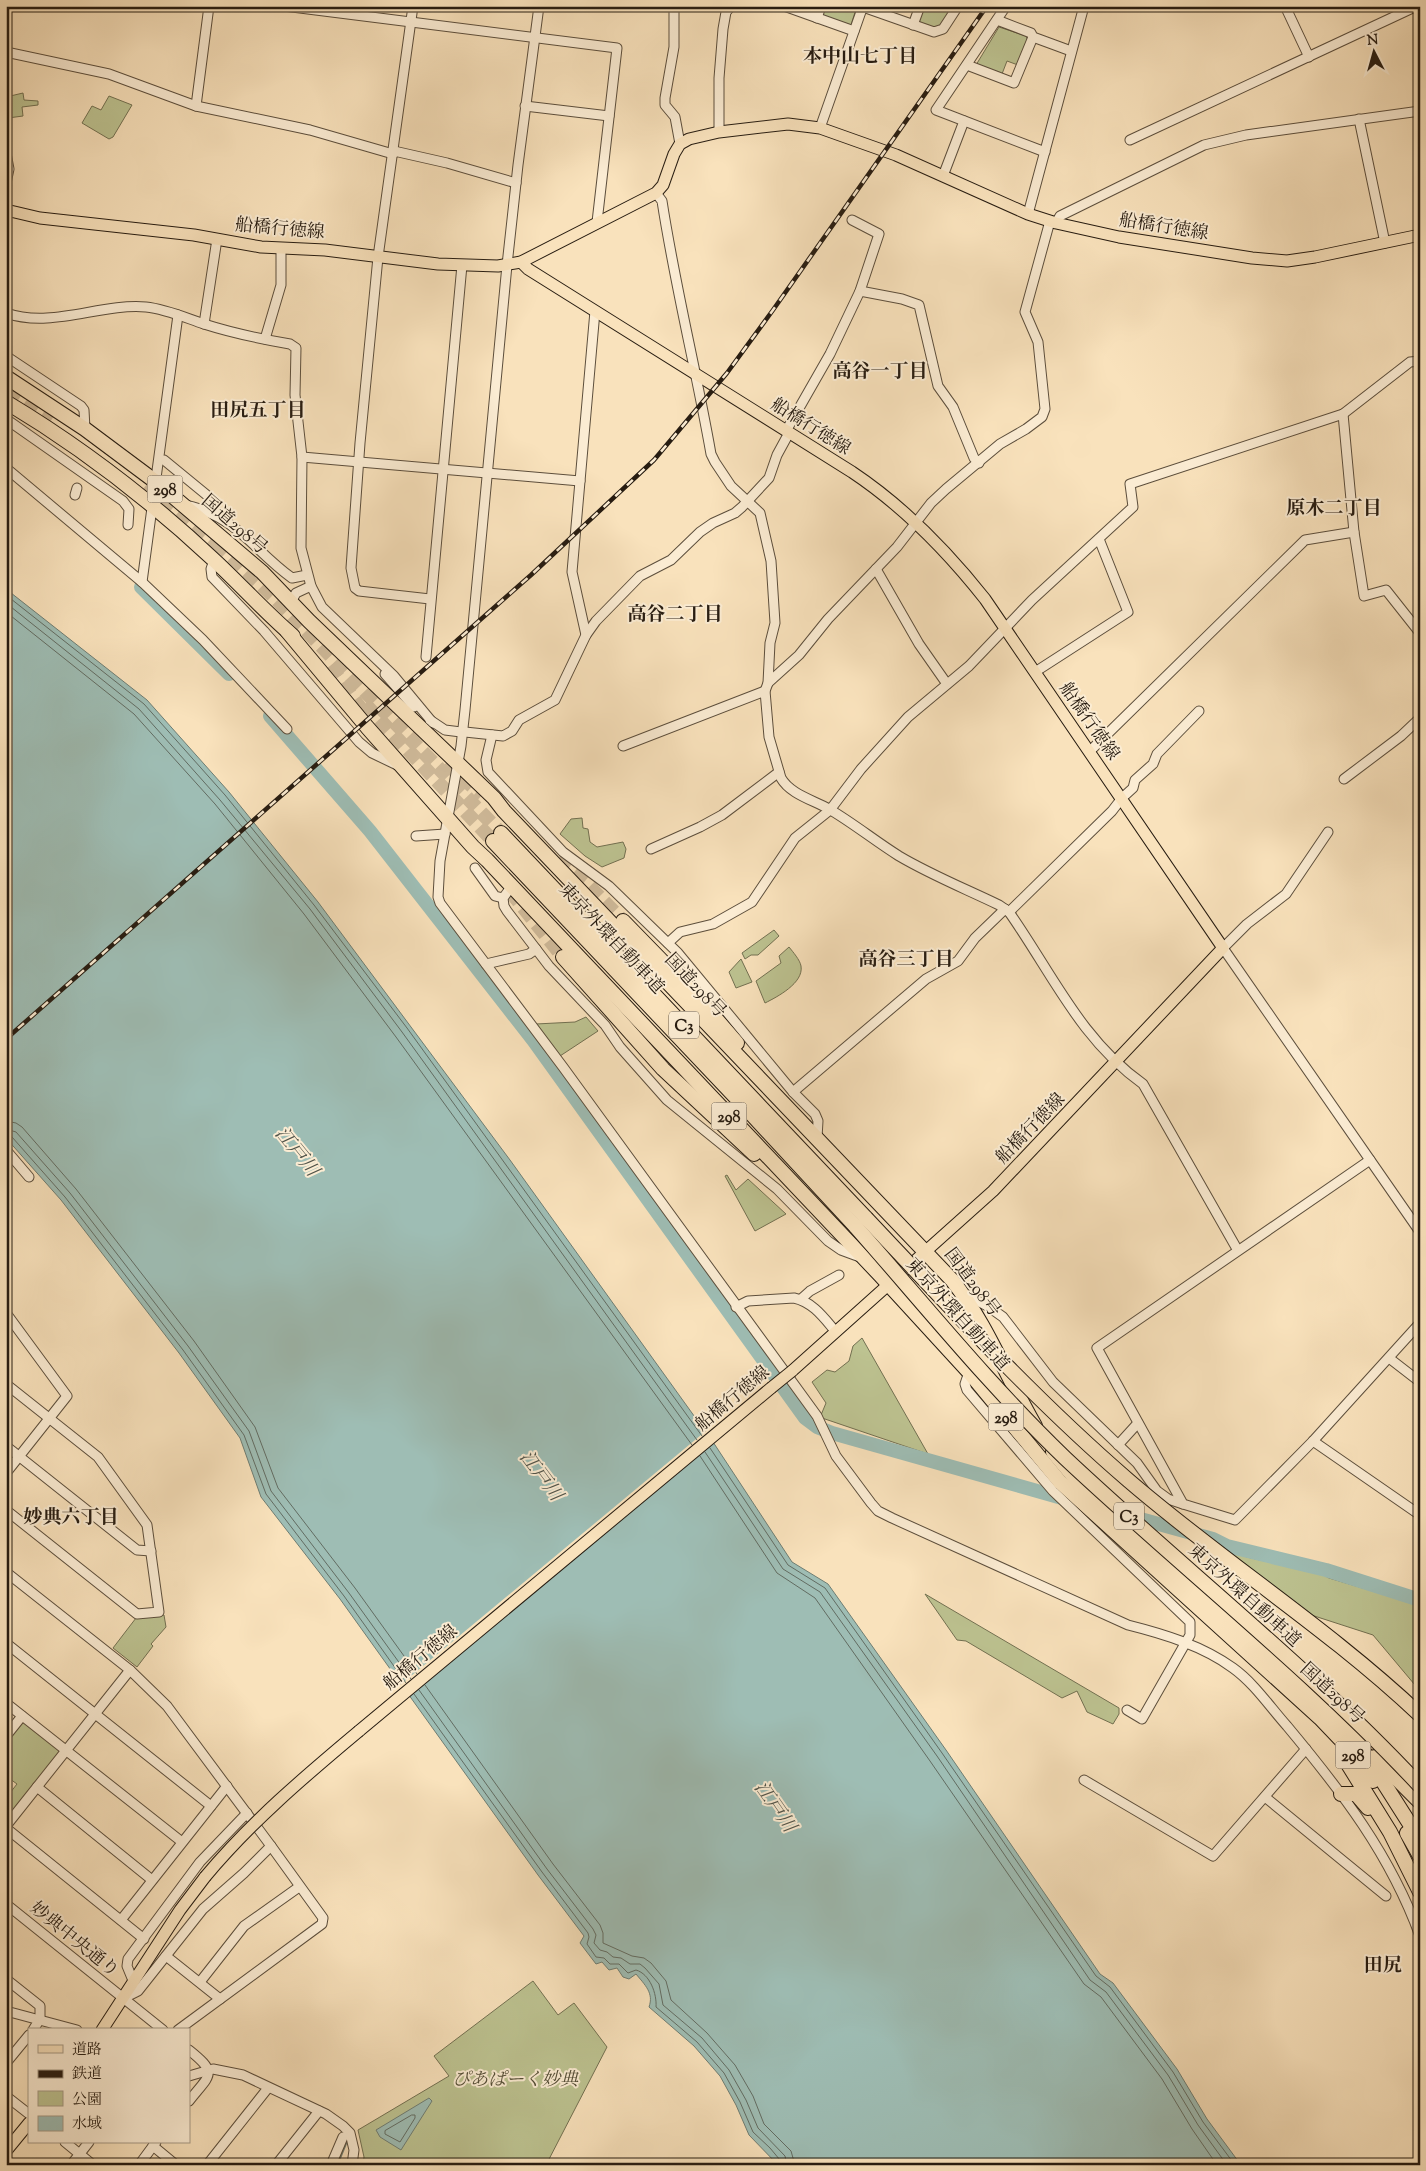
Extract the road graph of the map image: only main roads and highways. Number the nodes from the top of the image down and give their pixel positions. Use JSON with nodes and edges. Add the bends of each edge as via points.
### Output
{"nodes":[{"id":1,"x":6,"y":210,"type":"edge"},
{"id":2,"x":1420,"y":235,"type":"edge"},
{"id":3,"x":521,"y":262,"type":"junction"},
{"id":4,"x":6,"y":377,"type":"edge"},
{"id":5,"x":6,"y":402,"type":"edge"},
{"id":6,"x":287,"y":631,"type":"junction"},
{"id":7,"x":457,"y":766,"type":"junction"},
{"id":8,"x":504,"y":811,"type":"junction"},
{"id":9,"x":448,"y":815,"type":"junction"},
{"id":10,"x":497,"y":837,"type":"tunnel mouth"},
{"id":11,"x":623,"y":921,"type":"tunnel mouth"},
{"id":12,"x":563,"y":957,"type":"tunnel mouth"},
{"id":13,"x":786,"y":1108,"type":"junction"},
{"id":14,"x":805,"y":1196,"type":"junction"},
{"id":15,"x":861,"y":1222,"type":"junction"},
{"id":16,"x":926,"y":1253,"type":"junction"},
{"id":17,"x":889,"y":1286,"type":"junction"},
{"id":18,"x":1266,"y":1670,"type":"junction"},
{"id":19,"x":1420,"y":1715,"type":"edge"},
{"id":20,"x":1359,"y":1744,"type":"junction"},
{"id":21,"x":1420,"y":1786,"type":"edge"},
{"id":22,"x":1341,"y":1794,"type":"road end"},
{"id":23,"x":1420,"y":1802,"type":"edge"},
{"id":24,"x":1420,"y":1840,"type":"edge"},
{"id":25,"x":1420,"y":1856,"type":"edge"},
{"id":26,"x":1418,"y":1889,"type":"edge"},
{"id":27,"x":103,"y":2028,"type":"edge"},
{"id":28,"x":28,"y":2124,"type":"edge"},
{"id":29,"x":6,"y":2151,"type":"edge"}],
"edges":[{"from":1,"to":3,"type":"main road","name":"船橋行徳線","via":[[63,221],[194,235],[254,246],[462,265]]},
{"from":2,"to":3,"type":"main road","name":"船橋行徳線","via":[[1280,261],[1119,237],[1028,214],[896,155],[820,128],[788,124],[702,135],[680,144],[663,185],[656,193]]},
{"from":3,"to":16,"type":"main road","name":"船橋行徳線","via":[[874,486],[916,524],[966,576],[1005,628],[1223,948],[993,1191]]},
{"from":4,"to":7,"type":"highway","name":"国道298号","number":"298","via":[[86,429],[184,504],[262,572],[379,698]]},
{"from":5,"to":6,"type":"highway","name":"国道298号","number":"298","via":[[152,504]]},
{"from":6,"to":9,"type":"highway","name":"国道298号","number":"298","via":[[402,767]]},
{"from":6,"to":9,"type":"highway","name":"国道298号","number":"298","via":[[366,711]]},
{"from":7,"to":8,"type":"highway","name":"国道298号","number":"298"},
{"from":7,"to":8,"type":"highway","name":"国道298号","number":"298","via":[[487,791]]},
{"from":8,"to":13,"type":"highway","name":"国道298号","number":"298"},
{"from":9,"to":14,"type":"highway","name":"国道298号","number":"298","via":[[473,847]]},
{"from":10,"to":15,"type":"highway","name":"東京外環自動車道","number":"C3"},
{"from":11,"to":13,"type":"highway","via":[[720,1023]]},
{"from":12,"to":14,"type":"highway","via":[[663,1069],[728,1131]]},
{"from":13,"to":16,"type":"highway","name":"国道298号","number":"298"},
{"from":14,"to":17,"type":"highway","name":"国道298号","number":"298"},
{"from":15,"to":19,"type":"highway","name":"東京外環自動車道","number":"C3","bridge":true,"via":[[1129,1481],[1328,1635]]},
{"from":15,"to":21,"type":"highway","name":"東京外環自動車道","number":"C3","bridge":true,"via":[[1008,1398],[1064,1457],[1313,1680]]},
{"from":16,"to":17,"type":"main road","name":"船橋行徳線"},
{"from":16,"to":20,"type":"highway","name":"国道298号","number":"298","via":[[961,1292],[984,1326],[1034,1423],[1067,1471]]},
{"from":17,"to":18,"type":"highway","name":"国道298号","number":"298","via":[[969,1372],[1071,1493]]},
{"from":17,"to":27,"type":"main road","name":"船橋行徳線","bridge":true,"via":[[792,1371],[302,1778],[250,1826],[180,1910]]},
{"from":18,"to":25,"type":"highway","name":"国道298号","number":"298","via":[[1341,1740],[1393,1810]]},
{"from":18,"to":26,"type":"highway","via":[[1311,1717],[1350,1765],[1387,1826]]},
{"from":20,"to":23,"type":"highway"},
{"from":20,"to":24,"type":"highway","name":"国道298号","number":"298"},
{"from":22,"to":26,"type":"highway","via":[[1356,1794],[1363,1800]]},
{"from":28,"to":29,"type":"main road"}]}
